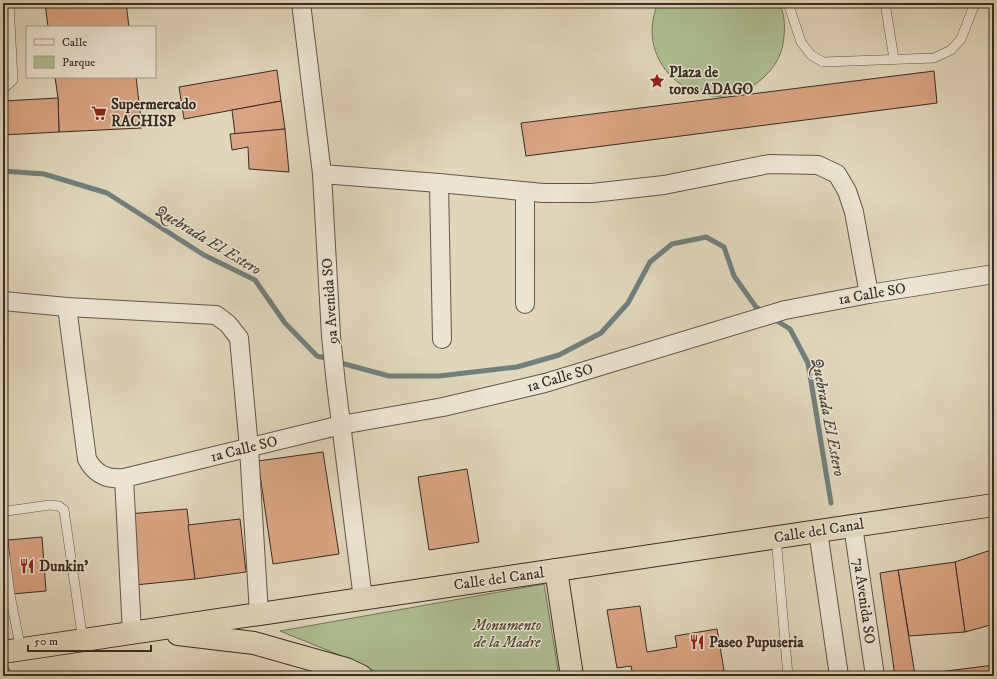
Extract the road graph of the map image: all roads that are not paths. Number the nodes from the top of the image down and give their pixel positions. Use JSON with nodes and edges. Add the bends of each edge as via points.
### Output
{"nodes":[{"id":1,"x":9,"y":3,"type":"edge"},
{"id":2,"x":301,"y":3,"type":"edge"},
{"id":3,"x":788,"y":3,"type":"edge"},
{"id":4,"x":885,"y":3,"type":"edge"},
{"id":5,"x":975,"y":3,"type":"edge"},
{"id":6,"x":894,"y":59,"type":"junction"},
{"id":7,"x":3,"y":89,"type":"edge"},
{"id":8,"x":322,"y":174,"type":"junction"},
{"id":9,"x":439,"y":183,"type":"junction"},
{"id":10,"x":525,"y":192,"type":"junction"},
{"id":11,"x":994,"y":274,"type":"edge"},
{"id":12,"x":869,"y":294,"type":"junction"},
{"id":13,"x":3,"y":301,"type":"edge"},
{"id":14,"x":525,"y":304,"type":"dead end"},
{"id":15,"x":67,"y":307,"type":"junction"},
{"id":16,"x":442,"y":339,"type":"dead end"},
{"id":17,"x":341,"y":425,"type":"junction"},
{"id":18,"x":249,"y":448,"type":"junction"},
{"id":19,"x":124,"y":478,"type":"junction"},
{"id":20,"x":994,"y":505,"type":"edge"},
{"id":21,"x":3,"y":514,"type":"edge"},
{"id":22,"x":853,"y":526,"type":"junction"},
{"id":23,"x":818,"y":531,"type":"junction"},
{"id":24,"x":776,"y":537,"type":"junction"},
{"id":25,"x":3,"y":542,"type":"edge"},
{"id":26,"x":556,"y":570,"type":"junction"},
{"id":27,"x":363,"y":599,"type":"junction"},
{"id":28,"x":259,"y":614,"type":"junction"},
{"id":29,"x":141,"y":632,"type":"junction"},
{"id":30,"x":83,"y":641,"type":"junction"},
{"id":31,"x":12,"y":651,"type":"edge"},
{"id":32,"x":361,"y":676,"type":"edge"},
{"id":33,"x":572,"y":676,"type":"edge"},
{"id":34,"x":788,"y":676,"type":"edge"},
{"id":35,"x":839,"y":676,"type":"edge"},
{"id":36,"x":875,"y":676,"type":"edge"}],
"edges":[{"from":1,"to":7,"type":"lane","via":[[13,80]]},
{"from":2,"to":8,"type":"street","name":"9a Avenida SO"},
{"from":3,"to":6,"type":"lane","via":[[801,42],[811,55],[823,62]]},
{"from":4,"to":6,"type":"lane"},
{"from":5,"to":6,"type":"lane","via":[[961,39],[951,50],[934,58]]},
{"from":8,"to":9,"type":"street"},
{"from":8,"to":17,"type":"street","name":"9a Avenida SO","via":[[332,336]]},
{"from":9,"to":10,"type":"street"},
{"from":9,"to":16,"type":"street"},
{"from":10,"to":12,"type":"street","via":[[592,193],[664,185],[769,164],[818,165],[837,174],[847,191],[854,212]]},
{"from":10,"to":14,"type":"street"},
{"from":11,"to":12,"type":"street","name":"1a Calle SO"},
{"from":12,"to":17,"type":"street","name":"1a Calle SO","via":[[785,310],[545,383],[443,407]]},
{"from":13,"to":15,"type":"street"},
{"from":15,"to":18,"type":"street","via":[[216,315],[228,324],[240,338]]},
{"from":15,"to":19,"type":"street","name":"1a Calle SO","via":[[87,459],[95,471],[102,475],[109,478]]},
{"from":17,"to":18,"type":"street","name":"1a Calle SO"},
{"from":17,"to":27,"type":"street","name":"9a Avenida SO"},
{"from":18,"to":19,"type":"street","name":"1a Calle SO"},
{"from":18,"to":28,"type":"street"},
{"from":19,"to":29,"type":"street"},
{"from":20,"to":22,"type":"highway","name":"Calle del Canal"},
{"from":21,"to":30,"type":"lane","via":[[7,511],[50,505],[59,506],[64,510]]},
{"from":22,"to":23,"type":"highway","name":"Calle del Canal"},
{"from":22,"to":36,"type":"street","name":"7a Avenida SO"},
{"from":23,"to":24,"type":"highway","name":"Calle del Canal"},
{"from":23,"to":35,"type":"street"},
{"from":24,"to":26,"type":"highway","name":"Calle del Canal"},
{"from":24,"to":34,"type":"lane"},
{"from":25,"to":31,"type":"lane","via":[[10,595]]},
{"from":26,"to":27,"type":"highway","name":"Calle del Canal"},
{"from":26,"to":33,"type":"highway"},
{"from":27,"to":28,"type":"highway","name":"Calle del Canal"},
{"from":28,"to":29,"type":"highway","name":"Calle del Canal"},
{"from":29,"to":30,"type":"highway","name":"Calle del Canal"},
{"from":29,"to":32,"type":"highway","via":[[254,643],[346,669]]},
{"from":30,"to":31,"type":"highway","name":"Calle del Canal"}]}
